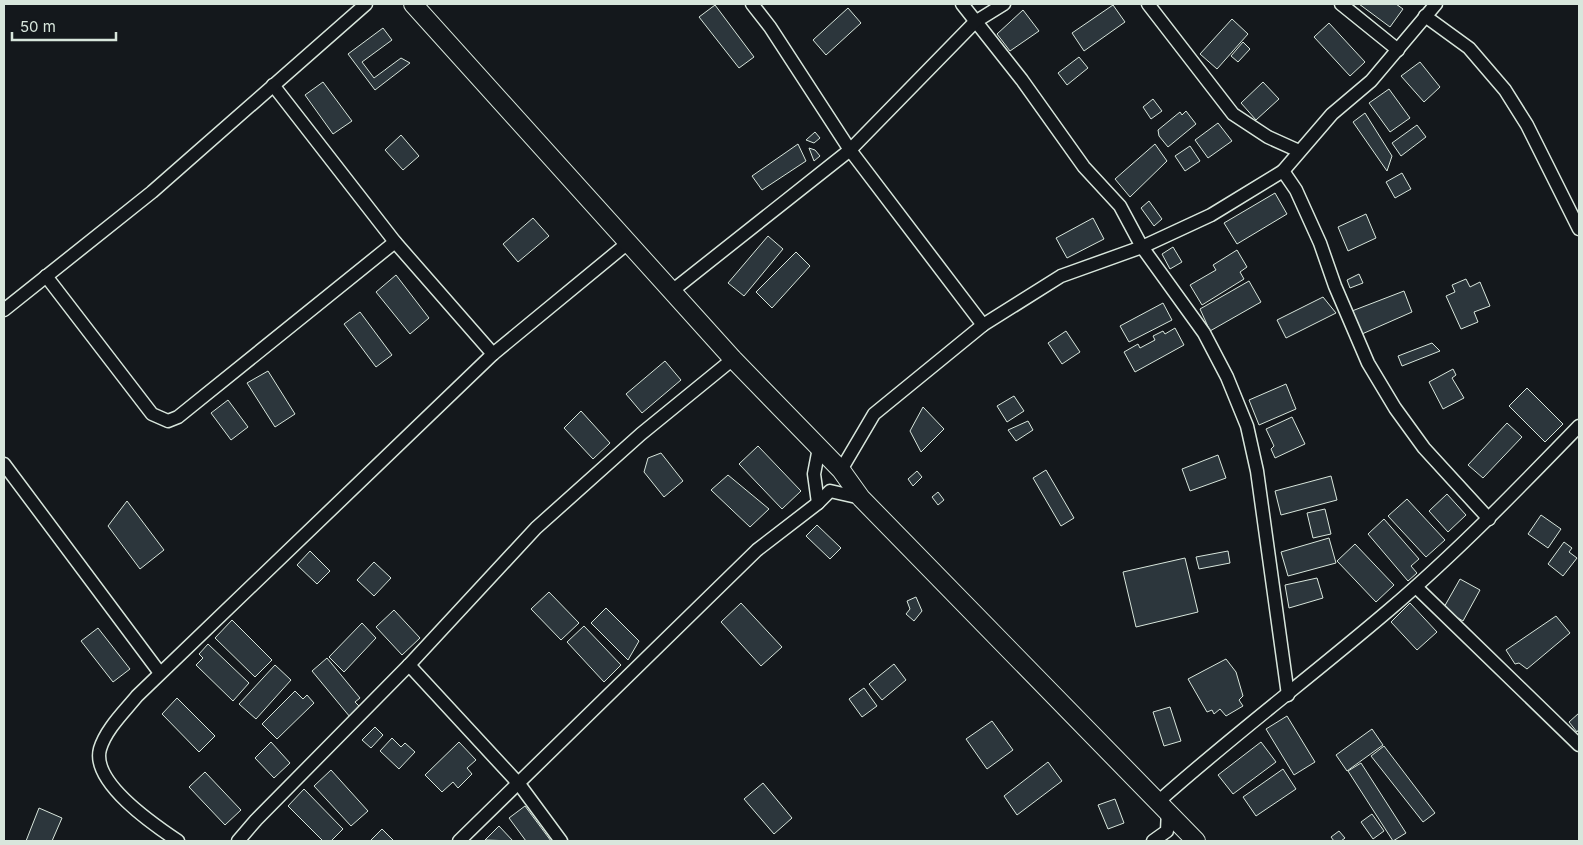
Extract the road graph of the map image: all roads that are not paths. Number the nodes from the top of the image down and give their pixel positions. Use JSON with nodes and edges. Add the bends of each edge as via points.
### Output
{"nodes":[{"id":1,"x":366,"y":4,"type":"edge"},
{"id":2,"x":413,"y":4,"type":"edge"},
{"id":3,"x":752,"y":4,"type":"edge"},
{"id":4,"x":962,"y":4,"type":"edge"},
{"id":5,"x":1004,"y":4,"type":"edge"},
{"id":6,"x":1148,"y":4,"type":"edge"},
{"id":7,"x":1342,"y":4,"type":"edge"},
{"id":8,"x":1436,"y":4,"type":"edge"},
{"id":9,"x":1426,"y":16,"type":"junction"},
{"id":10,"x":975,"y":22,"type":"junction"},
{"id":11,"x":1398,"y":50,"type":"junction"},
{"id":12,"x":273,"y":86,"type":"junction"},
{"id":13,"x":850,"y":150,"type":"junction"},
{"id":14,"x":1299,"y":151,"type":"junction"},
{"id":15,"x":1283,"y":171,"type":"junction"},
{"id":16,"x":1579,"y":229,"type":"edge"},
{"id":17,"x":395,"y":242,"type":"junction"},
{"id":18,"x":628,"y":242,"type":"junction"},
{"id":19,"x":1142,"y":247,"type":"junction"},
{"id":20,"x":46,"y":276,"type":"junction"},
{"id":21,"x":672,"y":291,"type":"junction"},
{"id":22,"x":4,"y":310,"type":"edge"},
{"id":23,"x":983,"y":325,"type":"junction"},
{"id":24,"x":493,"y":354,"type":"junction"},
{"id":25,"x":733,"y":359,"type":"junction"},
{"id":26,"x":1579,"y":426,"type":"edge"},
{"id":27,"x":819,"y":448,"type":"junction"},
{"id":28,"x":4,"y":464,"type":"edge"},
{"id":29,"x":841,"y":470,"type":"junction"},
{"id":30,"x":861,"y":498,"type":"junction"},
{"id":31,"x":818,"y":503,"type":"junction"},
{"id":32,"x":1488,"y":519,"type":"junction"},
{"id":33,"x":1416,"y":587,"type":"junction"},
{"id":34,"x":409,"y":666,"type":"junction"},
{"id":35,"x":160,"y":673,"type":"junction"},
{"id":36,"x":1288,"y":695,"type":"junction"},
{"id":37,"x":1579,"y":745,"type":"edge"},
{"id":38,"x":520,"y":784,"type":"junction"},
{"id":39,"x":1163,"y":806,"type":"junction"},
{"id":40,"x":178,"y":841,"type":"edge"},
{"id":41,"x":238,"y":841,"type":"edge"},
{"id":42,"x":459,"y":841,"type":"edge"},
{"id":43,"x":562,"y":841,"type":"edge"},
{"id":44,"x":1153,"y":841,"type":"edge"},
{"id":45,"x":1196,"y":841,"type":"edge"}],
"edges":[{"from":1,"to":12,"type":"street"},
{"from":2,"to":18,"type":"main road"},
{"from":3,"to":13,"type":"street"},
{"from":4,"to":10,"type":"street"},
{"from":5,"to":10,"type":"street"},
{"from":6,"to":14,"type":"street","via":[[1233,114],[1268,137]]},
{"from":7,"to":11,"type":"street"},
{"from":8,"to":9,"type":"street"},
{"from":9,"to":11,"type":"street"},
{"from":9,"to":16,"type":"street","via":[[1470,48],[1505,90],[1527,125]]},
{"from":10,"to":13,"type":"street"},
{"from":10,"to":19,"type":"street","via":[[1022,80],[1084,167],[1120,206]]},
{"from":11,"to":14,"type":"street"},
{"from":12,"to":17,"type":"street"},
{"from":12,"to":20,"type":"street","via":[[152,192]]},
{"from":13,"to":21,"type":"street"},
{"from":13,"to":23,"type":"street"},
{"from":14,"to":15,"type":"street"},
{"from":15,"to":19,"type":"street","via":[[1210,215]]},
{"from":15,"to":32,"type":"street","via":[[1296,190],[1320,243],[1368,363],[1424,448]]},
{"from":17,"to":20,"type":"street","via":[[178,417],[168,421],[152,414]]},
{"from":17,"to":24,"type":"street"},
{"from":18,"to":21,"type":"main road"},
{"from":18,"to":24,"type":"street"},
{"from":19,"to":23,"type":"street","via":[[1062,276]]},
{"from":19,"to":36,"type":"street","via":[[1204,333],[1247,426],[1257,471]]},
{"from":20,"to":22,"type":"street"},
{"from":21,"to":25,"type":"main road"},
{"from":23,"to":29,"type":"street","via":[[874,414]]},
{"from":24,"to":35,"type":"street"},
{"from":25,"to":27,"type":"main road"},
{"from":25,"to":34,"type":"street","via":[[641,434],[536,528]]},
{"from":26,"to":32,"type":"street"},
{"from":27,"to":29,"type":"main road"},
{"from":27,"to":31,"type":"street","via":[[814,474]]},
{"from":28,"to":35,"type":"street"},
{"from":29,"to":30,"type":"main road"},
{"from":30,"to":31,"type":"street","via":[[830,491]]},
{"from":30,"to":39,"type":"main road"},
{"from":31,"to":38,"type":"street","via":[[757,550]]},
{"from":32,"to":33,"type":"street"},
{"from":33,"to":36,"type":"street"},
{"from":33,"to":37,"type":"street"},
{"from":34,"to":38,"type":"street"},
{"from":34,"to":41,"type":"street"},
{"from":35,"to":40,"type":"street","via":[[105,736],[100,764],[126,801]]},
{"from":36,"to":39,"type":"street","via":[[1214,752]]},
{"from":38,"to":42,"type":"street"},
{"from":38,"to":43,"type":"street"},
{"from":39,"to":44,"type":"street","via":[[1167,831]]},
{"from":39,"to":45,"type":"main road"}]}
